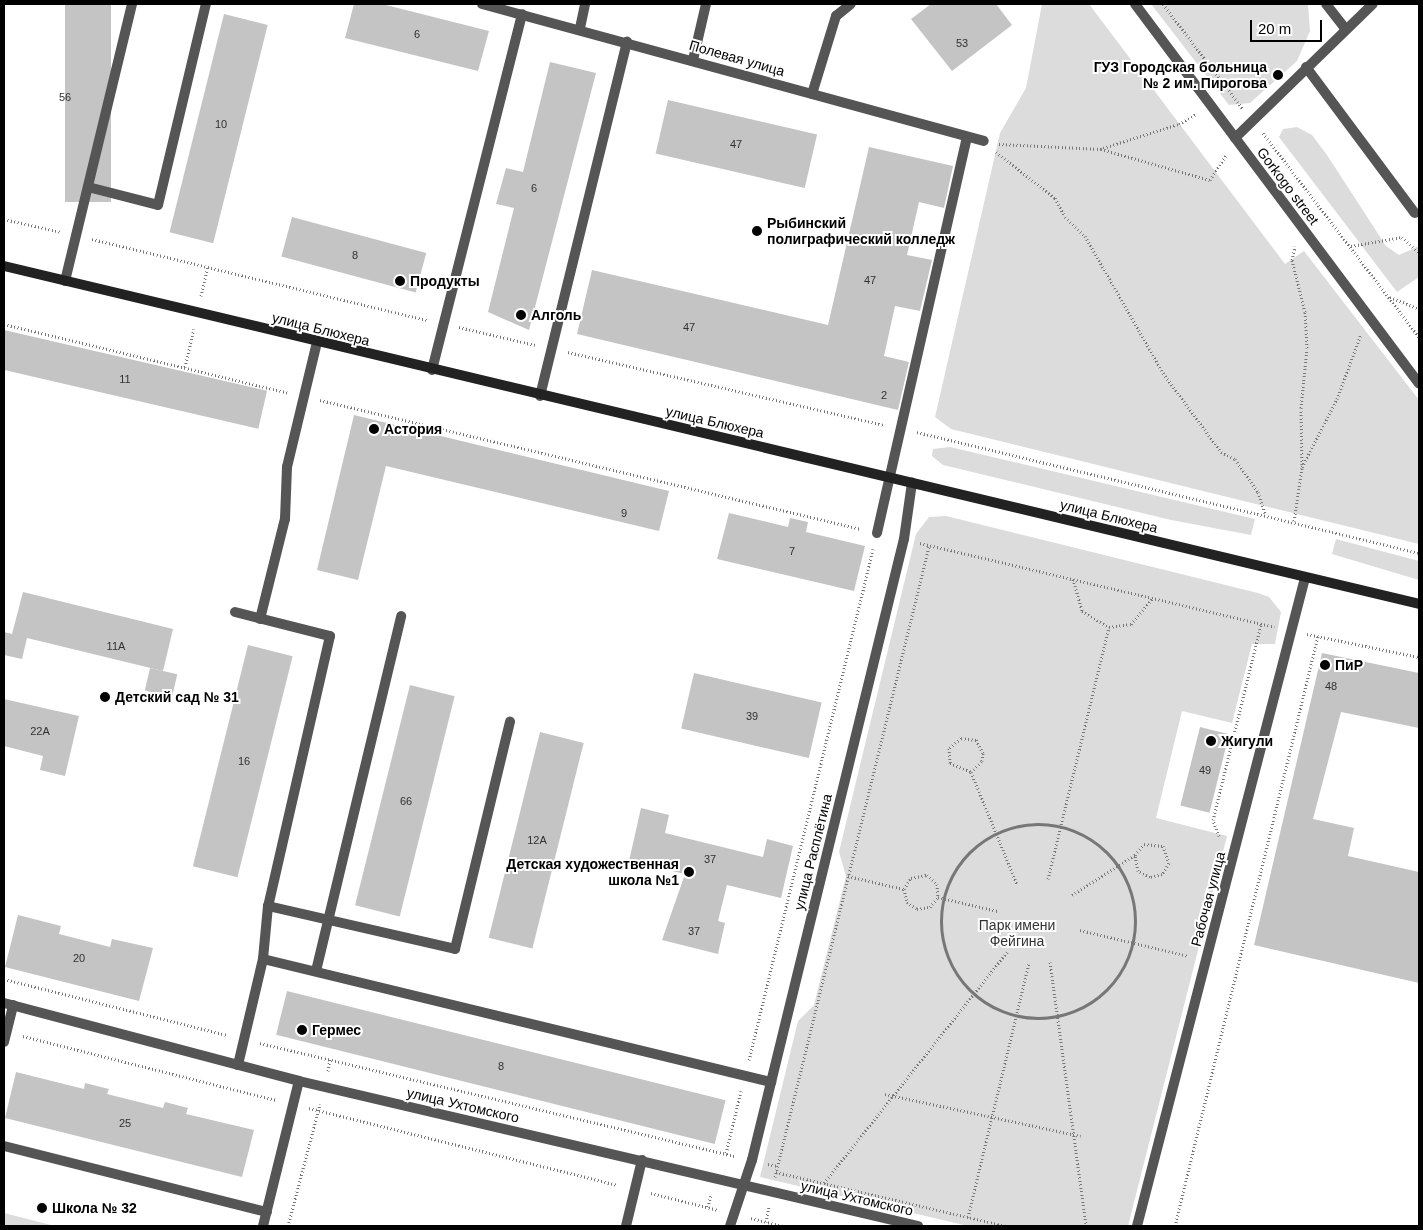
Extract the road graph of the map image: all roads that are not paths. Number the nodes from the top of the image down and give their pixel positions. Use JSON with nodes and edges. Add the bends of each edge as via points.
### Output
{"nodes":[{"id":1,"x":132,"y":4,"type":"edge"},
{"id":2,"x":206,"y":4,"type":"edge"},
{"id":3,"x":482,"y":4,"type":"edge"},
{"id":4,"x":586,"y":4,"type":"edge"},
{"id":5,"x":706,"y":4,"type":"edge"},
{"id":6,"x":851,"y":4,"type":"edge"},
{"id":7,"x":1135,"y":4,"type":"edge"},
{"id":8,"x":1326,"y":4,"type":"edge"},
{"id":9,"x":1373,"y":4,"type":"edge"},
{"id":10,"x":522,"y":14,"type":"junction"},
{"id":11,"x":580,"y":28,"type":"junction"},
{"id":12,"x":1345,"y":28,"type":"junction"},
{"id":13,"x":626,"y":42,"type":"junction"},
{"id":14,"x":693,"y":60,"type":"junction"},
{"id":15,"x":1306,"y":67,"type":"junction"},
{"id":16,"x":812,"y":94,"type":"junction"},
{"id":17,"x":967,"y":137,"type":"junction"},
{"id":18,"x":1235,"y":138,"type":"junction"},
{"id":19,"x":984,"y":141,"type":"road end"},
{"id":20,"x":88,"y":187,"type":"junction"},
{"id":21,"x":1415,"y":213,"type":"dead end"},
{"id":22,"x":4,"y":266,"type":"edge"},
{"id":23,"x":65,"y":281,"type":"junction"},
{"id":24,"x":317,"y":342,"type":"junction"},
{"id":25,"x":432,"y":370,"type":"junction"},
{"id":26,"x":1419,"y":384,"type":"edge"},
{"id":27,"x":540,"y":396,"type":"junction"},
{"id":28,"x":890,"y":477,"type":"junction"},
{"id":29,"x":912,"y":482,"type":"junction"},
{"id":30,"x":877,"y":533,"type":"road end"},
{"id":31,"x":1305,"y":578,"type":"junction"},
{"id":32,"x":1419,"y":604,"type":"edge"},
{"id":33,"x":235,"y":612,"type":"dead end"},
{"id":34,"x":401,"y":616,"type":"dead end"},
{"id":35,"x":260,"y":619,"type":"junction"},
{"id":36,"x":510,"y":722,"type":"dead end"},
{"id":37,"x":268,"y":906,"type":"junction"},
{"id":38,"x":328,"y":919,"type":"junction"},
{"id":39,"x":263,"y":959,"type":"junction"},
{"id":40,"x":316,"y":971,"type":"junction"},
{"id":41,"x":8,"y":1004,"type":"edge"},
{"id":42,"x":5,"y":1037,"type":"edge"},
{"id":43,"x":238,"y":1065,"type":"junction"},
{"id":44,"x":299,"y":1081,"type":"junction"},
{"id":45,"x":771,"y":1082,"type":"junction"},
{"id":46,"x":4,"y":1146,"type":"edge"},
{"id":47,"x":642,"y":1160,"type":"junction"},
{"id":48,"x":742,"y":1184,"type":"junction"},
{"id":49,"x":267,"y":1212,"type":"junction"},
{"id":50,"x":263,"y":1226,"type":"edge"},
{"id":51,"x":626,"y":1226,"type":"edge"},
{"id":52,"x":730,"y":1226,"type":"edge"},
{"id":53,"x":917,"y":1226,"type":"edge"},
{"id":54,"x":1137,"y":1226,"type":"edge"}],
"edges":[{"from":1,"to":20,"type":"street"},
{"from":2,"to":20,"type":"street","via":[[158,205]]},
{"from":3,"to":10,"type":"street","name":"Полевая улица"},
{"from":4,"to":11,"type":"street"},
{"from":5,"to":14,"type":"street"},
{"from":6,"to":16,"type":"street","via":[[836,16]]},
{"from":7,"to":18,"type":"street","name":"Gorkogo street"},
{"from":8,"to":12,"type":"street"},
{"from":9,"to":12,"type":"street"},
{"from":10,"to":11,"type":"street","name":"Полевая улица"},
{"from":10,"to":25,"type":"street"},
{"from":11,"to":13,"type":"street","name":"Полевая улица"},
{"from":12,"to":15,"type":"street"},
{"from":13,"to":14,"type":"street","name":"Полевая улица"},
{"from":13,"to":27,"type":"street"},
{"from":14,"to":16,"type":"street","name":"Полевая улица"},
{"from":15,"to":18,"type":"street"},
{"from":15,"to":21,"type":"street"},
{"from":16,"to":17,"type":"street","name":"Полевая улица"},
{"from":17,"to":19,"type":"street","name":"Полевая улица"},
{"from":17,"to":28,"type":"street"},
{"from":18,"to":26,"type":"street","name":"Gorkogo street"},
{"from":20,"to":23,"type":"street"},
{"from":22,"to":23,"type":"street","name":"улица Блюхера"},
{"from":23,"to":24,"type":"street","name":"улица Блюхера"},
{"from":24,"to":25,"type":"street","name":"улица Блюхера"},
{"from":24,"to":35,"type":"street","via":[[288,467],[285,520]]},
{"from":25,"to":27,"type":"street","name":"улица Блюхера"},
{"from":27,"to":28,"type":"street","name":"улица Блюхера"},
{"from":28,"to":29,"type":"street","name":"улица Блюхера"},
{"from":28,"to":30,"type":"street"},
{"from":29,"to":31,"type":"street","name":"улица Блюхера"},
{"from":29,"to":45,"type":"street","name":"улица Расплётина","via":[[904,539]]},
{"from":31,"to":32,"type":"street","name":"улица Блюхера"},
{"from":31,"to":54,"type":"street","name":"Рабочая улица"},
{"from":33,"to":35,"type":"street"},
{"from":34,"to":38,"type":"street"},
{"from":35,"to":37,"type":"street","via":[[330,636]]},
{"from":36,"to":38,"type":"street","via":[[455,949]]},
{"from":37,"to":38,"type":"street"},
{"from":37,"to":39,"type":"street"},
{"from":38,"to":40,"type":"street"},
{"from":39,"to":40,"type":"street"},
{"from":39,"to":43,"type":"street"},
{"from":40,"to":45,"type":"street"},
{"from":41,"to":42,"type":"street"},
{"from":41,"to":43,"type":"street","name":"улица Ухтомского"},
{"from":43,"to":44,"type":"street","name":"улица Ухтомского"},
{"from":44,"to":47,"type":"street","name":"улица Ухтомского"},
{"from":44,"to":49,"type":"street"},
{"from":45,"to":48,"type":"street","name":"улица Расплётина","via":[[752,1160]]},
{"from":46,"to":49,"type":"street"},
{"from":47,"to":48,"type":"street","name":"улица Ухтомского"},
{"from":47,"to":51,"type":"street"},
{"from":48,"to":52,"type":"street","name":"улица Расплётина"},
{"from":48,"to":53,"type":"street","name":"улица Ухтомского"},
{"from":49,"to":50,"type":"street"}]}
